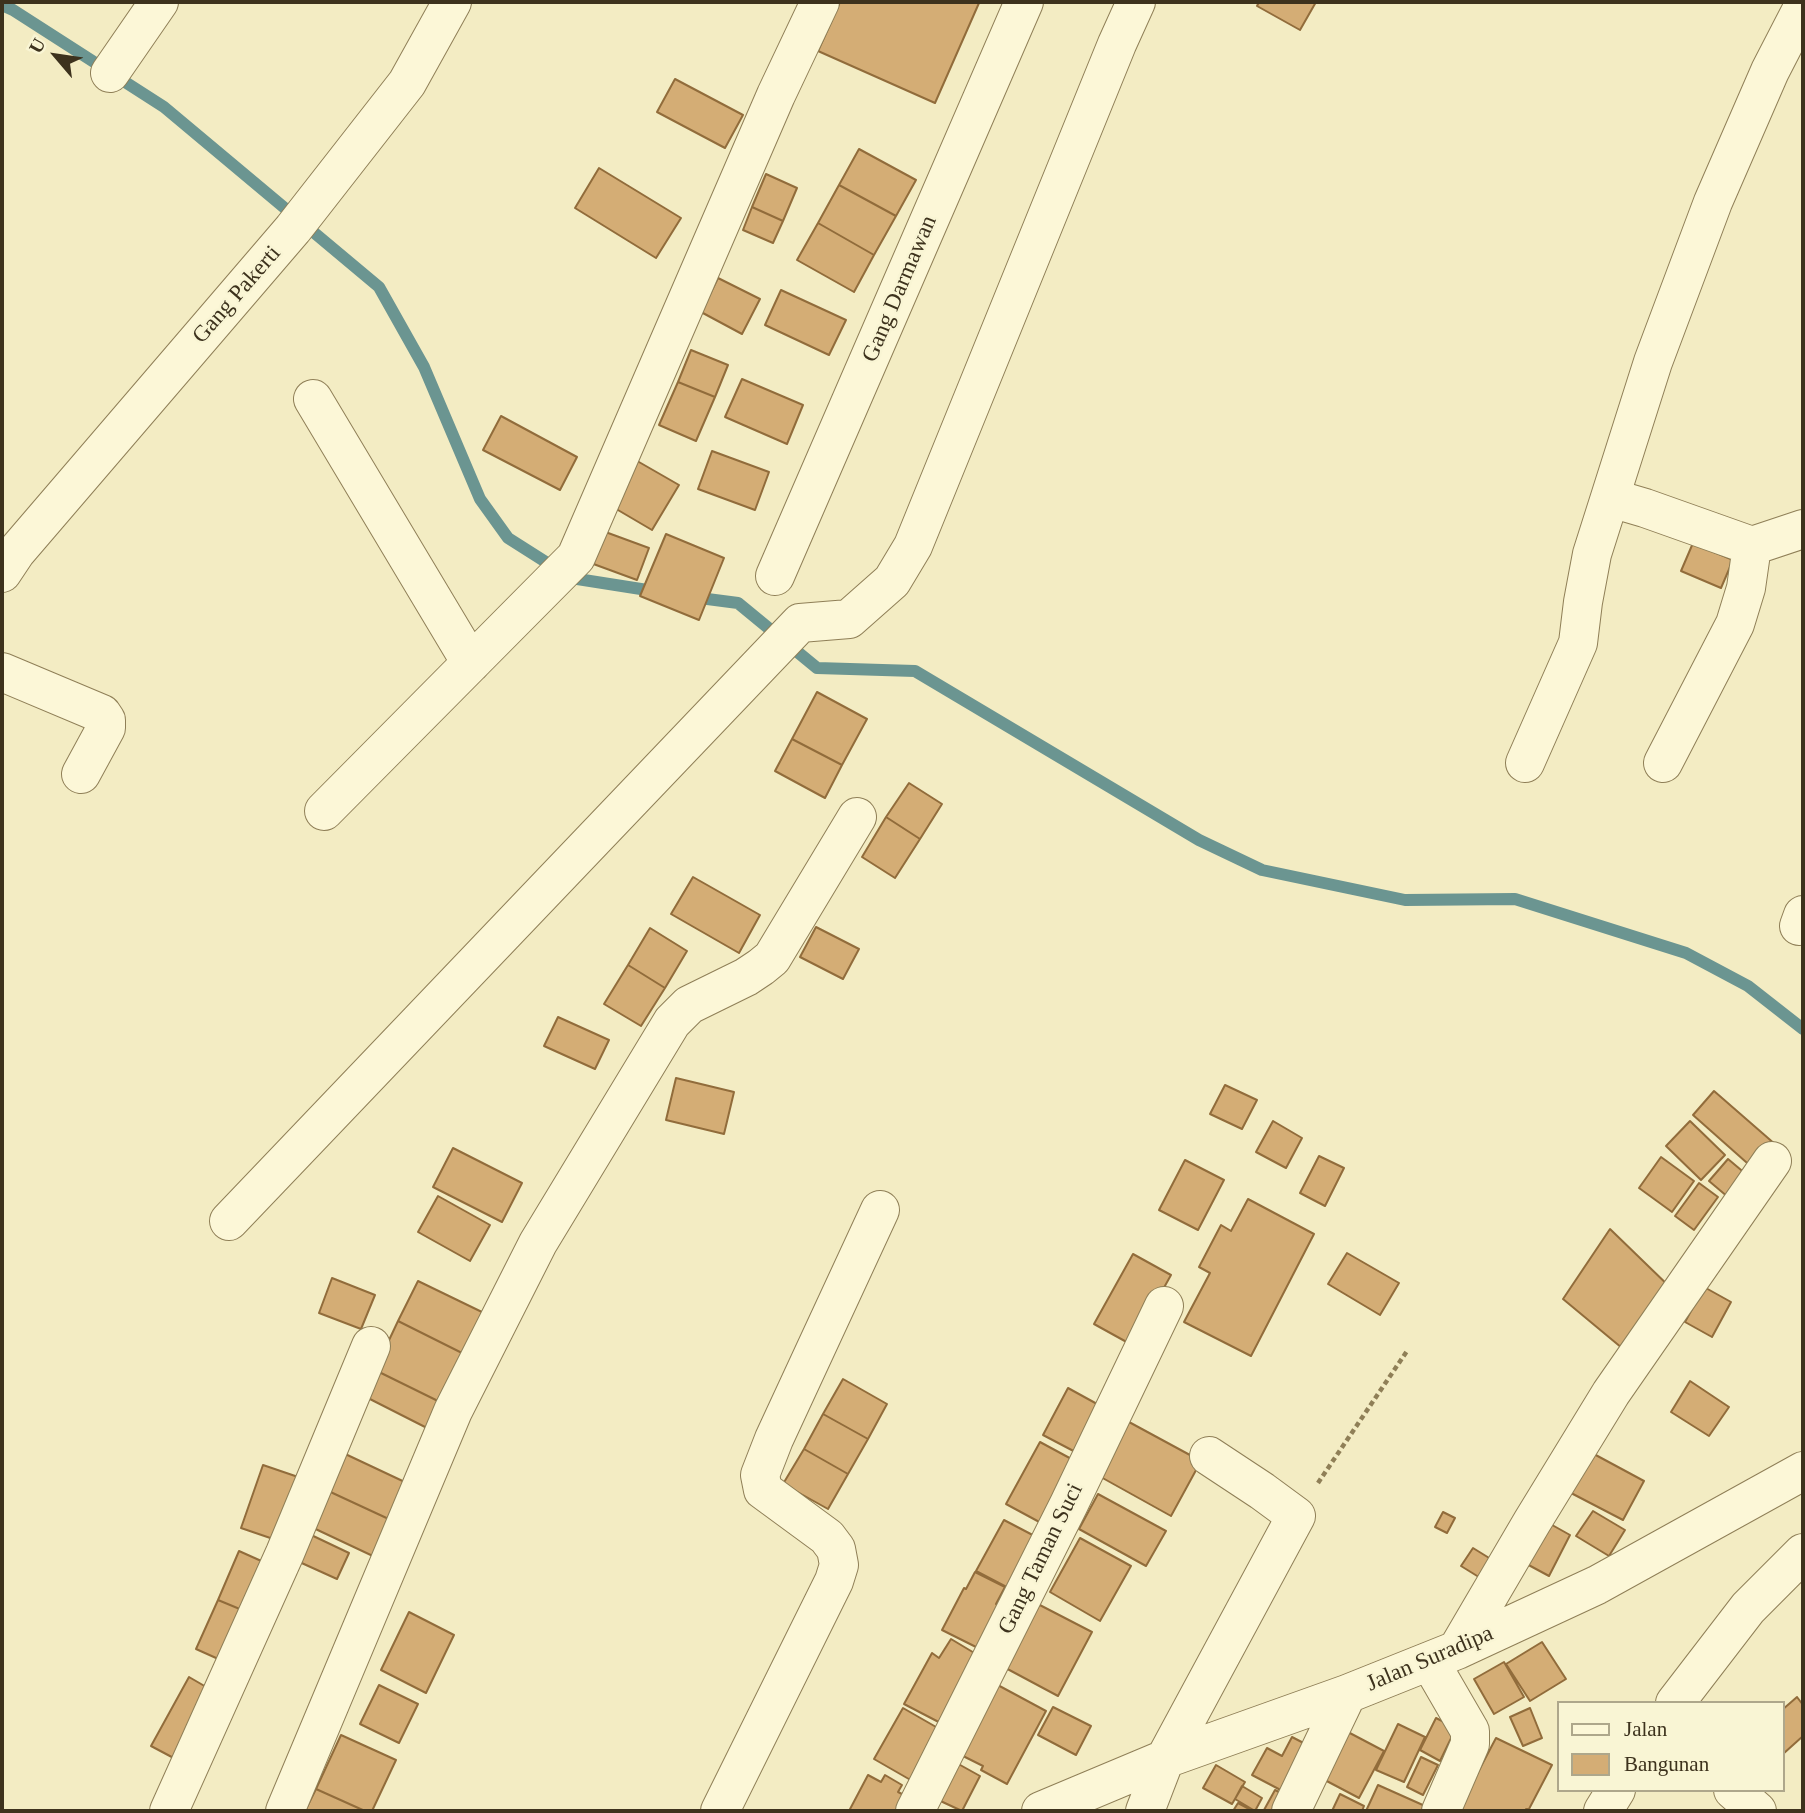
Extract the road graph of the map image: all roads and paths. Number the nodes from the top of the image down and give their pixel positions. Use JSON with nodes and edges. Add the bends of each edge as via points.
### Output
{"nodes":[{"id":1,"x":159,"y":2,"type":"edge"},
{"id":2,"x":452,"y":2,"type":"edge"},
{"id":3,"x":820,"y":2,"type":"edge"},
{"id":4,"x":1024,"y":2,"type":"edge"},
{"id":5,"x":1136,"y":2,"type":"edge"},
{"id":6,"x":1803,"y":7,"type":"edge"},
{"id":7,"x":110,"y":73,"type":"dead end"},
{"id":8,"x":313,"y":399,"type":"dead end"},
{"id":9,"x":1611,"y":498,"type":"junction"},
{"id":10,"x":1803,"y":528,"type":"edge"},
{"id":11,"x":1752,"y":546,"type":"junction"},
{"id":12,"x":2,"y":573,"type":"edge"},
{"id":13,"x":775,"y":576,"type":"dead end"},
{"id":14,"x":471,"y":663,"type":"junction"},
{"id":15,"x":2,"y":672,"type":"edge"},
{"id":16,"x":1525,"y":763,"type":"dead end"},
{"id":17,"x":1663,"y":763,"type":"dead end"},
{"id":18,"x":81,"y":774,"type":"dead end"},
{"id":19,"x":324,"y":811,"type":"dead end"},
{"id":20,"x":857,"y":817,"type":"dead end"},
{"id":21,"x":1772,"y":1161,"type":"dead end"},
{"id":22,"x":880,"y":1210,"type":"dead end"},
{"id":23,"x":229,"y":1221,"type":"dead end"},
{"id":24,"x":1164,"y":1306,"type":"dead end"},
{"id":25,"x":371,"y":1346,"type":"dead end"},
{"id":26,"x":1407,"y":1351,"type":"dead end"},
{"id":27,"x":1209,"y":1456,"type":"dead end"},
{"id":28,"x":1803,"y":1471,"type":"edge"},
{"id":29,"x":1296,"y":1516,"type":"junction"},
{"id":30,"x":1803,"y":1553,"type":"edge"},
{"id":31,"x":1443,"y":1656,"type":"junction"},
{"id":32,"x":1348,"y":1693,"type":"junction"},
{"id":33,"x":1677,"y":1701,"type":"edge"},
{"id":34,"x":1165,"y":1759,"type":"junction"},
{"id":35,"x":1615,"y":1792,"type":"edge"},
{"id":36,"x":1735,"y":1792,"type":"edge"},
{"id":37,"x":169,"y":1811,"type":"edge"},
{"id":38,"x":285,"y":1811,"type":"edge"},
{"id":39,"x":719,"y":1811,"type":"edge"},
{"id":40,"x":915,"y":1811,"type":"edge"},
{"id":41,"x":1041,"y":1811,"type":"edge"},
{"id":42,"x":1145,"y":1811,"type":"edge"},
{"id":43,"x":1291,"y":1811,"type":"edge"},
{"id":44,"x":1441,"y":1811,"type":"edge"},
{"id":45,"x":1603,"y":1811,"type":"edge"},
{"id":46,"x":1757,"y":1811,"type":"edge"}],
"edges":[{"from":1,"to":7,"type":"street"},
{"from":2,"to":12,"type":"street","name":"Gang Pakerti","via":[[407,83],[293,229]]},
{"from":3,"to":14,"type":"street","via":[[576,557]]},
{"from":4,"to":13,"type":"street","name":"Gang Darmawan"},
{"from":5,"to":23,"type":"street","via":[[913,546],[892,580],[849,619],[800,623]]},
{"from":6,"to":9,"type":"street","via":[[1713,202],[1653,362]]},
{"from":8,"to":14,"type":"street"},
{"from":9,"to":11,"type":"street"},
{"from":9,"to":16,"type":"street","via":[[1590,565],[1578,643]]},
{"from":10,"to":11,"type":"street"},
{"from":11,"to":17,"type":"street","via":[[1735,624]]},
{"from":14,"to":19,"type":"street"},
{"from":15,"to":18,"type":"street","via":[[102,714],[106,727]]},
{"from":20,"to":38,"type":"street","via":[[772,957],[746,977],[689,1004],[672,1023],[538,1243],[453,1411]]},
{"from":21,"to":31,"type":"street","via":[[1611,1393]]},
{"from":22,"to":39,"type":"street","via":[[760,1475],[763,1490],[827,1537],[836,1549],[839,1565]]},
{"from":24,"to":40,"type":"street","name":"Gang Taman Suci"},
{"from":25,"to":37,"type":"street","via":[[285,1553]]},
{"from":26,"to":29,"type":"path"},
{"from":27,"to":29,"type":"street"},
{"from":28,"to":31,"type":"street","name":"Jalan Suradipa","via":[[1597,1585]]},
{"from":29,"to":34,"type":"street"},
{"from":30,"to":33,"type":"street","via":[[1748,1608]]},
{"from":31,"to":32,"type":"street","name":"Jalan Suradipa"},
{"from":31,"to":44,"type":"street","via":[[1471,1737]]},
{"from":32,"to":34,"type":"street","name":"Jalan Suradipa"},
{"from":32,"to":43,"type":"street"},
{"from":34,"to":41,"type":"street","name":"Jalan Suradipa"},
{"from":34,"to":42,"type":"street"},
{"from":35,"to":45,"type":"street"},
{"from":36,"to":46,"type":"street"}]}
